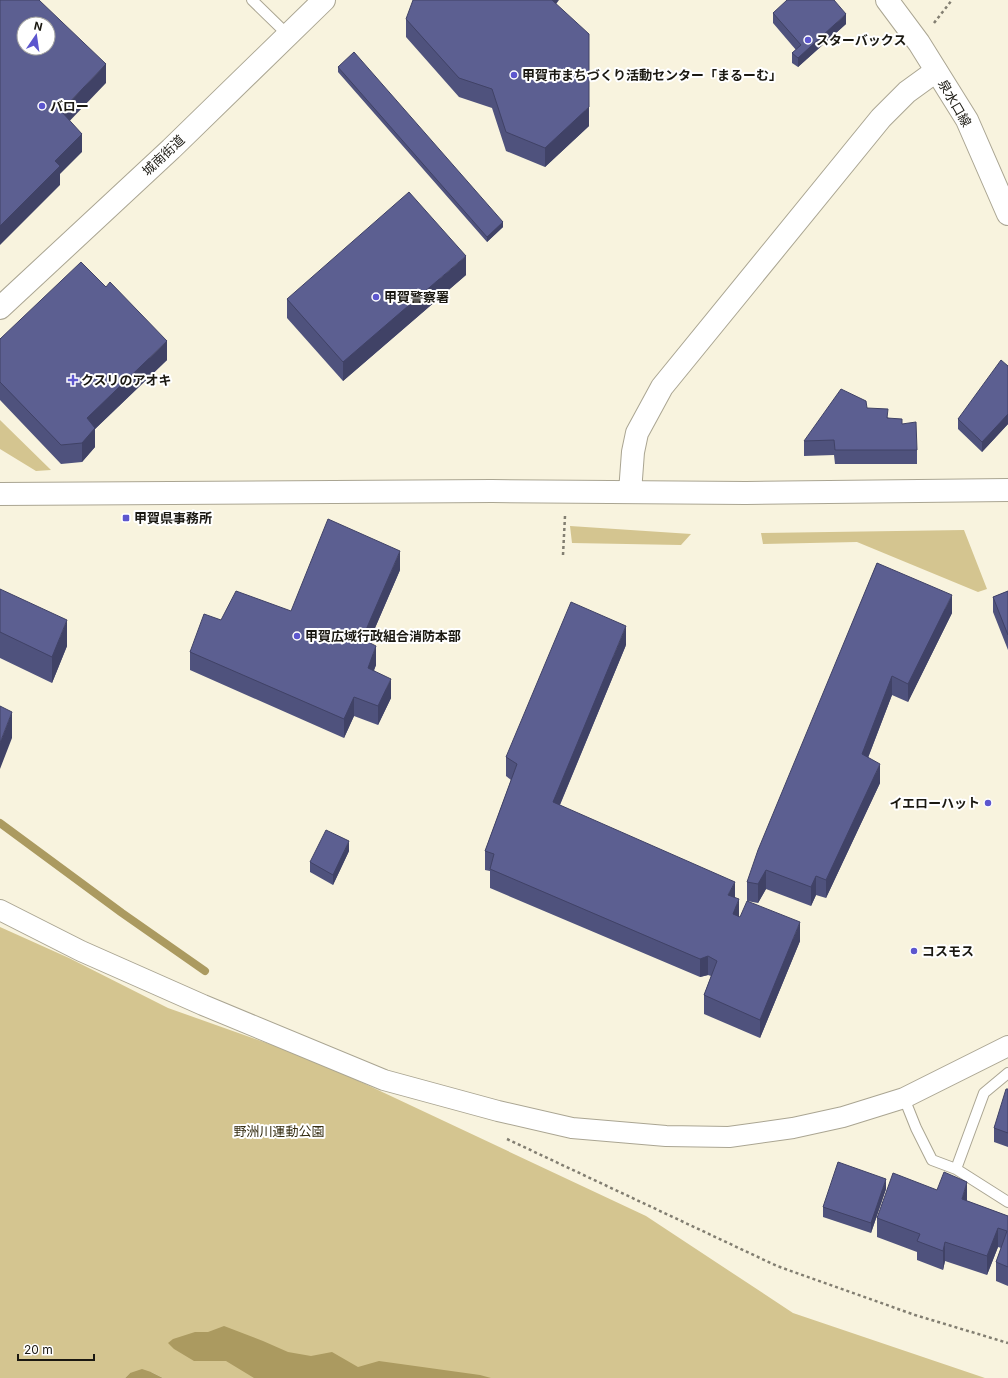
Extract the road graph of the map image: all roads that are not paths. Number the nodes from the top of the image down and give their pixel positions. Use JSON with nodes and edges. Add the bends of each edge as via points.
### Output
{"nodes":[{"id":1,"x":252,"y":0,"type":"edge"},
{"id":2,"x":324,"y":0,"type":"edge"},
{"id":3,"x":887,"y":0,"type":"edge"},
{"id":4,"x":288,"y":35,"type":"junction"},
{"id":5,"x":936,"y":71,"type":"junction"},
{"id":6,"x":1008,"y":214,"type":"edge"},
{"id":7,"x":0,"y":308,"type":"edge"},
{"id":8,"x":1008,"y":490,"type":"edge"},
{"id":9,"x":630,"y":492,"type":"junction"},
{"id":10,"x":0,"y":494,"type":"edge"},
{"id":11,"x":0,"y":910,"type":"edge"},
{"id":12,"x":1008,"y":1046,"type":"edge"},
{"id":13,"x":1008,"y":1073,"type":"edge"},
{"id":14,"x":904,"y":1098,"type":"junction"},
{"id":15,"x":956,"y":1169,"type":"junction"},
{"id":16,"x":1008,"y":1202,"type":"edge"}],
"edges":[{"from":1,"to":4,"type":"lane"},
{"from":2,"to":4,"type":"street","name":"城南街道"},
{"from":3,"to":5,"type":"street","name":"泉水口線"},
{"from":4,"to":7,"type":"street","name":"城南街道"},
{"from":5,"to":6,"type":"street","name":"泉水口線","via":[[967,120]]},
{"from":5,"to":9,"type":"street","via":[[907,92],[881,118],[662,387],[637,433]]},
{"from":8,"to":9,"type":"street"},
{"from":9,"to":10,"type":"street"},
{"from":11,"to":14,"type":"street","via":[[117,967],[384,1080],[572,1128],[666,1136],[729,1137],[793,1128],[843,1117]]},
{"from":12,"to":14,"type":"street"},
{"from":13,"to":15,"type":"lane","via":[[984,1093]]},
{"from":14,"to":15,"type":"lane","via":[[932,1160]]},
{"from":15,"to":16,"type":"lane"}]}
